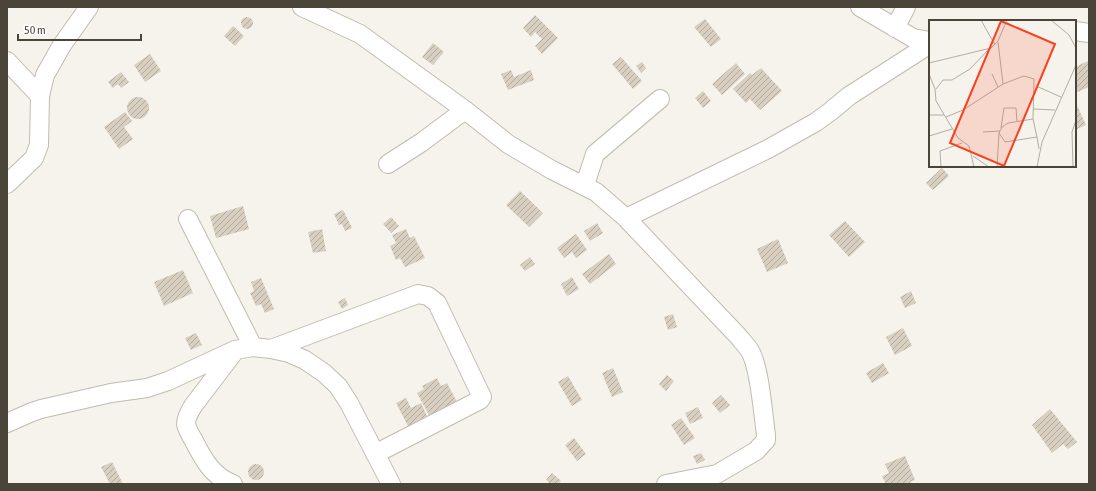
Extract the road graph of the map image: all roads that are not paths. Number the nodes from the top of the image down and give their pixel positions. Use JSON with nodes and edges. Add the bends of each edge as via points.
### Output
{"nodes":[{"id":1,"x":89,"y":7,"type":"edge"},
{"id":2,"x":302,"y":7,"type":"edge"},
{"id":3,"x":860,"y":7,"type":"edge"},
{"id":4,"x":906,"y":7,"type":"edge"},
{"id":5,"x":895,"y":28,"type":"junction"},
{"id":6,"x":1076,"y":31,"type":"edge"},
{"id":7,"x":1089,"y":33,"type":"edge"},
{"id":8,"x":929,"y":43,"type":"edge"},
{"id":9,"x":929,"y":44,"type":"edge"},
{"id":10,"x":7,"y":61,"type":"edge"},
{"id":11,"x":40,"y":96,"type":"junction"},
{"id":12,"x":660,"y":99,"type":"dead end"},
{"id":13,"x":465,"y":110,"type":"junction"},
{"id":14,"x":388,"y":164,"type":"dead end"},
{"id":15,"x":7,"y":184,"type":"edge"},
{"id":16,"x":585,"y":185,"type":"junction"},
{"id":17,"x":626,"y":218,"type":"junction"},
{"id":18,"x":188,"y":219,"type":"dead end"},
{"id":19,"x":244,"y":348,"type":"junction"},
{"id":20,"x":271,"y":349,"type":"junction"},
{"id":21,"x":7,"y":423,"type":"edge"},
{"id":22,"x":375,"y":454,"type":"junction"},
{"id":23,"x":717,"y":479,"type":"edge"},
{"id":24,"x":233,"y":484,"type":"edge"},
{"id":25,"x":391,"y":484,"type":"edge"},
{"id":26,"x":666,"y":484,"type":"edge"}],
"edges":[{"from":1,"to":11,"type":"street","via":[[58,51],[45,75]]},
{"from":2,"to":13,"type":"street","via":[[360,34]]},
{"from":3,"to":5,"type":"street"},
{"from":4,"to":5,"type":"street"},
{"from":5,"to":8,"type":"street","via":[[913,38]]},
{"from":6,"to":7,"type":"street"},
{"from":9,"to":17,"type":"street","via":[[849,96],[816,122],[768,149]]},
{"from":10,"to":11,"type":"street"},
{"from":11,"to":15,"type":"street","via":[[38,151]]},
{"from":12,"to":16,"type":"street","via":[[595,154]]},
{"from":13,"to":14,"type":"street"},
{"from":13,"to":16,"type":"street","via":[[508,144],[552,170]]},
{"from":16,"to":17,"type":"street","via":[[604,197]]},
{"from":17,"to":23,"type":"street","via":[[738,336],[754,361],[766,440],[756,451]]},
{"from":18,"to":19,"type":"street"},
{"from":19,"to":20,"type":"street"},
{"from":19,"to":21,"type":"street","via":[[148,388],[111,393],[41,409]]},
{"from":19,"to":24,"type":"street","via":[[193,406],[186,423],[203,458],[224,481]]},
{"from":20,"to":22,"type":"street","via":[[306,360],[338,386]]},
{"from":20,"to":22,"type":"street","via":[[418,294],[428,296],[437,303],[482,397],[474,404]]},
{"from":22,"to":25,"type":"street"},
{"from":23,"to":26,"type":"street"}]}
